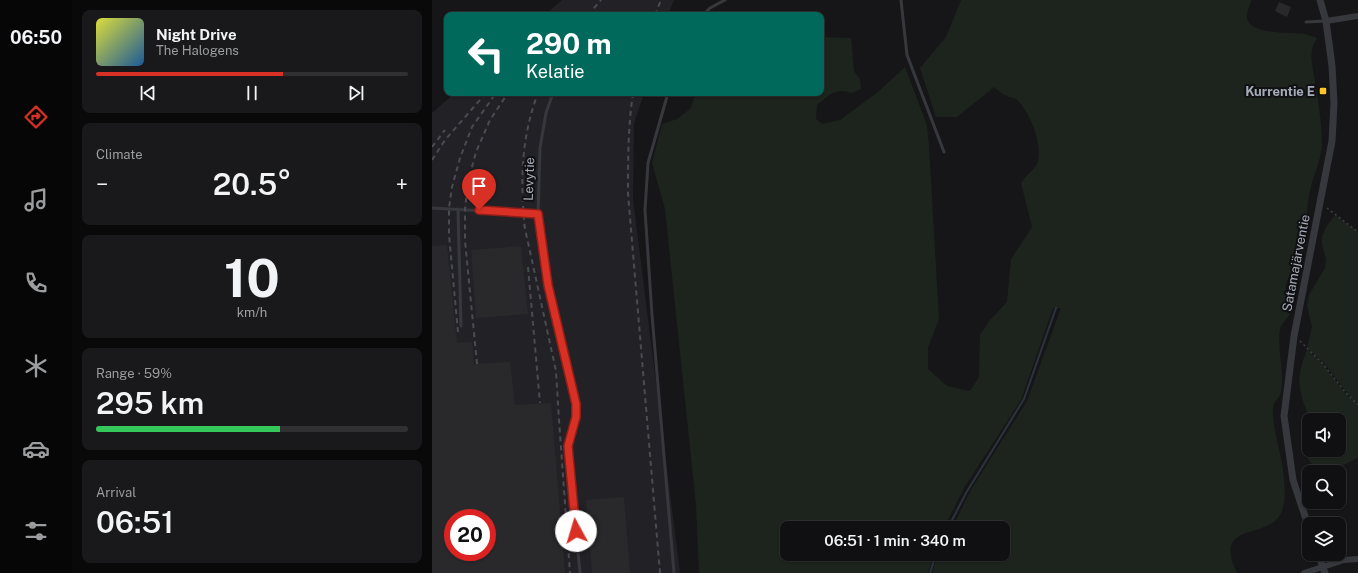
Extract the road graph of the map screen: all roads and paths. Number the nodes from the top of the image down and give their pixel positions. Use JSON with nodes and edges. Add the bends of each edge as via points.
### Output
{"nodes":[{"id":1,"x":725,"y":0,"type":"edge"},
{"id":2,"x":901,"y":0,"type":"edge"},
{"id":3,"x":1320,"y":0,"type":"edge"},
{"id":4,"x":706,"y":12,"type":"edge"},
{"id":5,"x":1358,"y":16,"type":"edge"},
{"id":6,"x":1326,"y":21,"type":"junction"},
{"id":7,"x":1306,"y":22,"type":"dead end"},
{"id":8,"x":552,"y":96,"type":"edge"},
{"id":9,"x":667,"y":96,"type":"edge"},
{"id":10,"x":944,"y":152,"type":"dead end"},
{"id":11,"x":432,"y":208,"type":"edge"},
{"id":12,"x":1327,"y":208,"type":"dead end"},
{"id":13,"x":458,"y":209,"type":"junction"},
{"id":14,"x":538,"y":214,"type":"junction"},
{"id":15,"x":1358,"y":232,"type":"edge"},
{"id":16,"x":461,"y":326,"type":"dead end"},
{"id":17,"x":1294,"y":336,"type":"junction"},
{"id":18,"x":1358,"y":405,"type":"edge"},
{"id":19,"x":1305,"y":517,"type":"edge"},
{"id":20,"x":1358,"y":559,"type":"edge"},
{"id":21,"x":1324,"y":570,"type":"edge"},
{"id":22,"x":580,"y":573,"type":"edge"},
{"id":23,"x":674,"y":573,"type":"edge"},
{"id":24,"x":1304,"y":573,"type":"edge"}],
"edges":[{"from":1,"to":4,"type":"lane"},
{"from":2,"to":10,"type":"lane","via":[[907,55]]},
{"from":3,"to":6,"type":"street","name":"Satamajärventie"},
{"from":5,"to":6,"type":"street"},
{"from":6,"to":7,"type":"lane"},
{"from":6,"to":17,"type":"street","name":"Satamajärventie","via":[[1334,104],[1332,142]]},
{"from":8,"to":14,"type":"lane","name":"Levytie","via":[[540,148]]},
{"from":9,"to":23,"type":"lane","via":[[648,163],[645,210]]},
{"from":11,"to":13,"type":"lane"},
{"from":12,"to":15,"type":"path"},
{"from":13,"to":14,"type":"lane"},
{"from":13,"to":16,"type":"lane"},
{"from":14,"to":22,"type":"lane","name":"Levytie","via":[[548,285],[576,404],[576,417],[568,446]]},
{"from":17,"to":18,"type":"path","via":[[1322,363]]},
{"from":17,"to":19,"type":"street","name":"Satamajärventie","via":[[1284,416],[1293,480]]},
{"from":20,"to":21,"type":"street","via":[[1344,560]]},
{"from":21,"to":24,"type":"street"}]}
